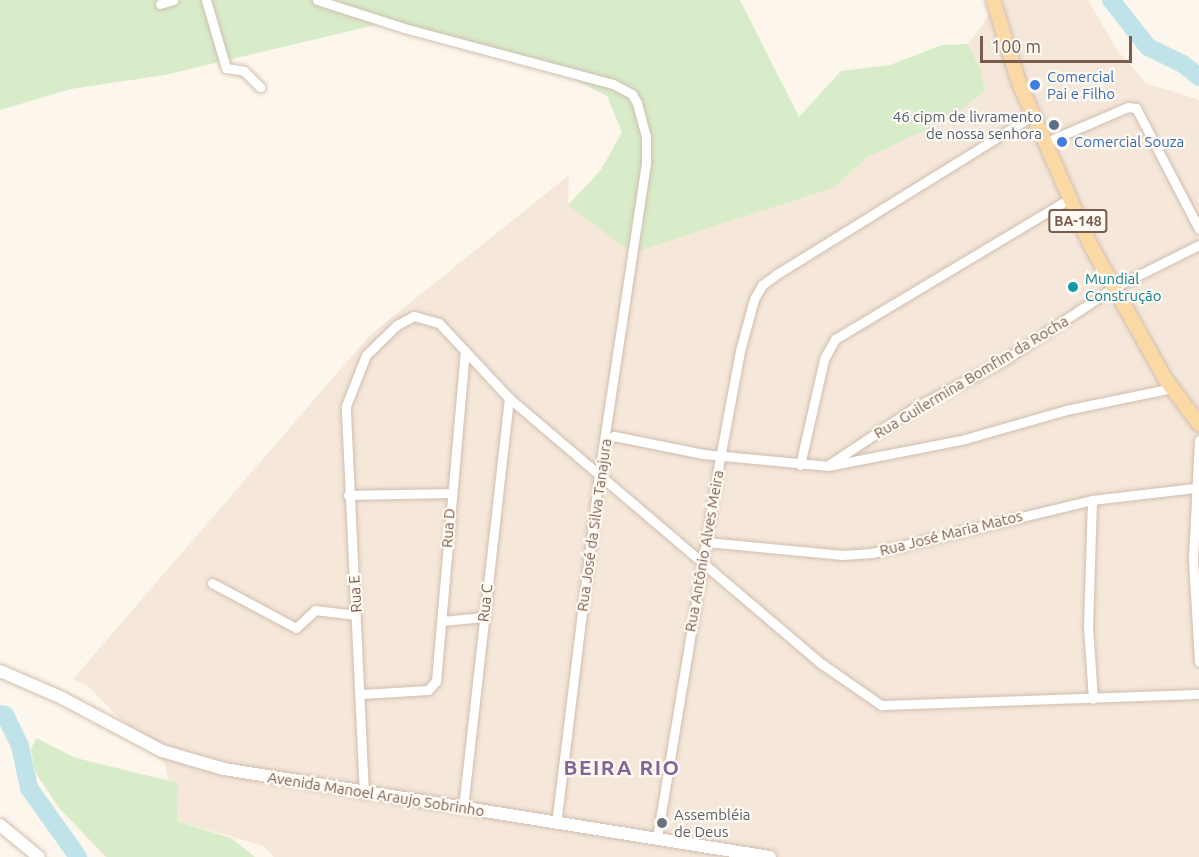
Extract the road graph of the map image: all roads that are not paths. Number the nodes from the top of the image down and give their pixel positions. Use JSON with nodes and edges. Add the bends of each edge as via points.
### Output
{"nodes":[{"id":1,"x":173,"y":0,"type":"edge"},
{"id":2,"x":206,"y":0,"type":"edge"},
{"id":3,"x":317,"y":0,"type":"edge"},
{"id":4,"x":993,"y":0,"type":"edge"},
{"id":5,"x":160,"y":4,"type":"dead end"},
{"id":6,"x":260,"y":87,"type":"dead end"},
{"id":7,"x":1032,"y":116,"type":"junction"},
{"id":8,"x":1044,"y":142,"type":"junction"},
{"id":9,"x":1069,"y":199,"type":"junction"},
{"id":10,"x":1199,"y":229,"type":"edge"},
{"id":11,"x":1199,"y":245,"type":"edge"},
{"id":12,"x":1113,"y":288,"type":"junction"},
{"id":13,"x":465,"y":351,"type":"junction"},
{"id":14,"x":1172,"y":388,"type":"junction"},
{"id":15,"x":509,"y":398,"type":"junction"},
{"id":16,"x":1199,"y":424,"type":"edge"},
{"id":17,"x":1199,"y":440,"type":"edge"},
{"id":18,"x":605,"y":442,"type":"junction"},
{"id":19,"x":721,"y":457,"type":"junction"},
{"id":20,"x":800,"y":465,"type":"junction"},
{"id":21,"x":828,"y":466,"type":"junction"},
{"id":22,"x":599,"y":474,"type":"junction"},
{"id":23,"x":1194,"y":488,"type":"junction"},
{"id":24,"x":451,"y":493,"type":"junction"},
{"id":25,"x":348,"y":495,"type":"junction"},
{"id":26,"x":1092,"y":500,"type":"junction"},
{"id":27,"x":706,"y":542,"type":"junction"},
{"id":28,"x":703,"y":563,"type":"junction"},
{"id":29,"x":212,"y":583,"type":"dead end"},
{"id":30,"x":356,"y":615,"type":"junction"},
{"id":31,"x":484,"y":617,"type":"junction"},
{"id":32,"x":442,"y":621,"type":"junction"},
{"id":33,"x":1199,"y":662,"type":"edge"},
{"id":34,"x":0,"y":671,"type":"edge"},
{"id":35,"x":362,"y":694,"type":"junction"},
{"id":36,"x":1199,"y":694,"type":"edge"},
{"id":37,"x":1093,"y":699,"type":"junction"},
{"id":38,"x":364,"y":794,"type":"junction"},
{"id":39,"x":463,"y":808,"type":"junction"},
{"id":40,"x":556,"y":822,"type":"junction"},
{"id":41,"x":0,"y":825,"type":"edge"},
{"id":42,"x":657,"y":838,"type":"junction"},
{"id":43,"x":39,"y":857,"type":"edge"},
{"id":44,"x":770,"y":857,"type":"edge"}],
"edges":[{"from":1,"to":5,"type":"street"},
{"from":2,"to":6,"type":"street","via":[[226,68],[244,71]]},
{"from":3,"to":18,"type":"street","name":"Rua José da Silva Tanajura","via":[[462,45],[613,84],[632,94],[646,137],[646,163]]},
{"from":4,"to":7,"type":"main road","number":"BA-148","via":[[1003,41]]},
{"from":7,"to":8,"type":"main road","number":"BA-148"},
{"from":7,"to":19,"type":"street","name":"Rua Antônio Alves Meira","via":[[762,285],[748,315]]},
{"from":8,"to":9,"type":"main road","number":"BA-148"},
{"from":8,"to":10,"type":"street","via":[[1128,107],[1136,108]]},
{"from":9,"to":12,"type":"main road","number":"BA-148"},
{"from":9,"to":20,"type":"street","via":[[835,339],[824,359]]},
{"from":11,"to":12,"type":"street","name":"Rua Guilermina Bomfim da Rocha"},
{"from":12,"to":14,"type":"main road","number":"BA-148"},
{"from":12,"to":21,"type":"street","name":"Rua Guilermina Bomfim da Rocha","via":[[1003,361],[914,408]]},
{"from":13,"to":15,"type":"street"},
{"from":13,"to":24,"type":"street","name":"Rua D"},
{"from":13,"to":25,"type":"street","name":"Rua E","via":[[438,323],[414,316],[377,342],[356,372],[348,394]]},
{"from":14,"to":16,"type":"main road","number":"BA-148"},
{"from":14,"to":21,"type":"street","via":[[1066,410],[965,439]]},
{"from":15,"to":22,"type":"street"},
{"from":15,"to":31,"type":"street","name":"Rua C"},
{"from":17,"to":23,"type":"street"},
{"from":18,"to":19,"type":"street","via":[[614,436]]},
{"from":18,"to":22,"type":"street","name":"Rua José da Silva Tanajura"},
{"from":19,"to":20,"type":"street"},
{"from":19,"to":27,"type":"street","name":"Rua Antônio Alves Meira"},
{"from":20,"to":21,"type":"street"},
{"from":22,"to":28,"type":"street"},
{"from":22,"to":40,"type":"street","name":"Rua José da Silva Tanajura"},
{"from":23,"to":26,"type":"street","name":"Rua José Maria Matos"},
{"from":23,"to":33,"type":"street","via":[[1193,600]]},
{"from":24,"to":25,"type":"street"},
{"from":24,"to":32,"type":"street","name":"Rua D"},
{"from":25,"to":30,"type":"street","name":"Rua E"},
{"from":26,"to":27,"type":"street","name":"Rua José Maria Matos","via":[[872,553],[842,555]]},
{"from":26,"to":37,"type":"street","via":[[1088,626]]},
{"from":27,"to":28,"type":"street","name":"Rua Antônio Alves Meira"},
{"from":28,"to":37,"type":"street","via":[[855,690],[881,705]]},
{"from":28,"to":42,"type":"street","name":"Rua Antônio Alves Meira"},
{"from":29,"to":30,"type":"street","via":[[291,627],[299,628],[315,610]]},
{"from":30,"to":35,"type":"street","name":"Rua E"},
{"from":31,"to":32,"type":"street"},
{"from":31,"to":39,"type":"street","name":"Rua C"},
{"from":32,"to":35,"type":"street","name":"Rua D","via":[[436,681],[428,690]]},
{"from":34,"to":38,"type":"street","name":"Avenida Manoel Araujo Sobrinho","via":[[62,698],[162,751],[225,770]]},
{"from":35,"to":38,"type":"street","name":"Rua E"},
{"from":36,"to":37,"type":"street"},
{"from":38,"to":39,"type":"street","name":"Avenida Manoel Araujo Sobrinho"},
{"from":39,"to":40,"type":"street","name":"Avenida Manoel Araujo Sobrinho"},
{"from":40,"to":42,"type":"street","name":"Avenida Manoel Araujo Sobrinho"},
{"from":41,"to":43,"type":"street"},
{"from":42,"to":44,"type":"street","name":"Avenida Manoel Araujo Sobrinho"}]}
